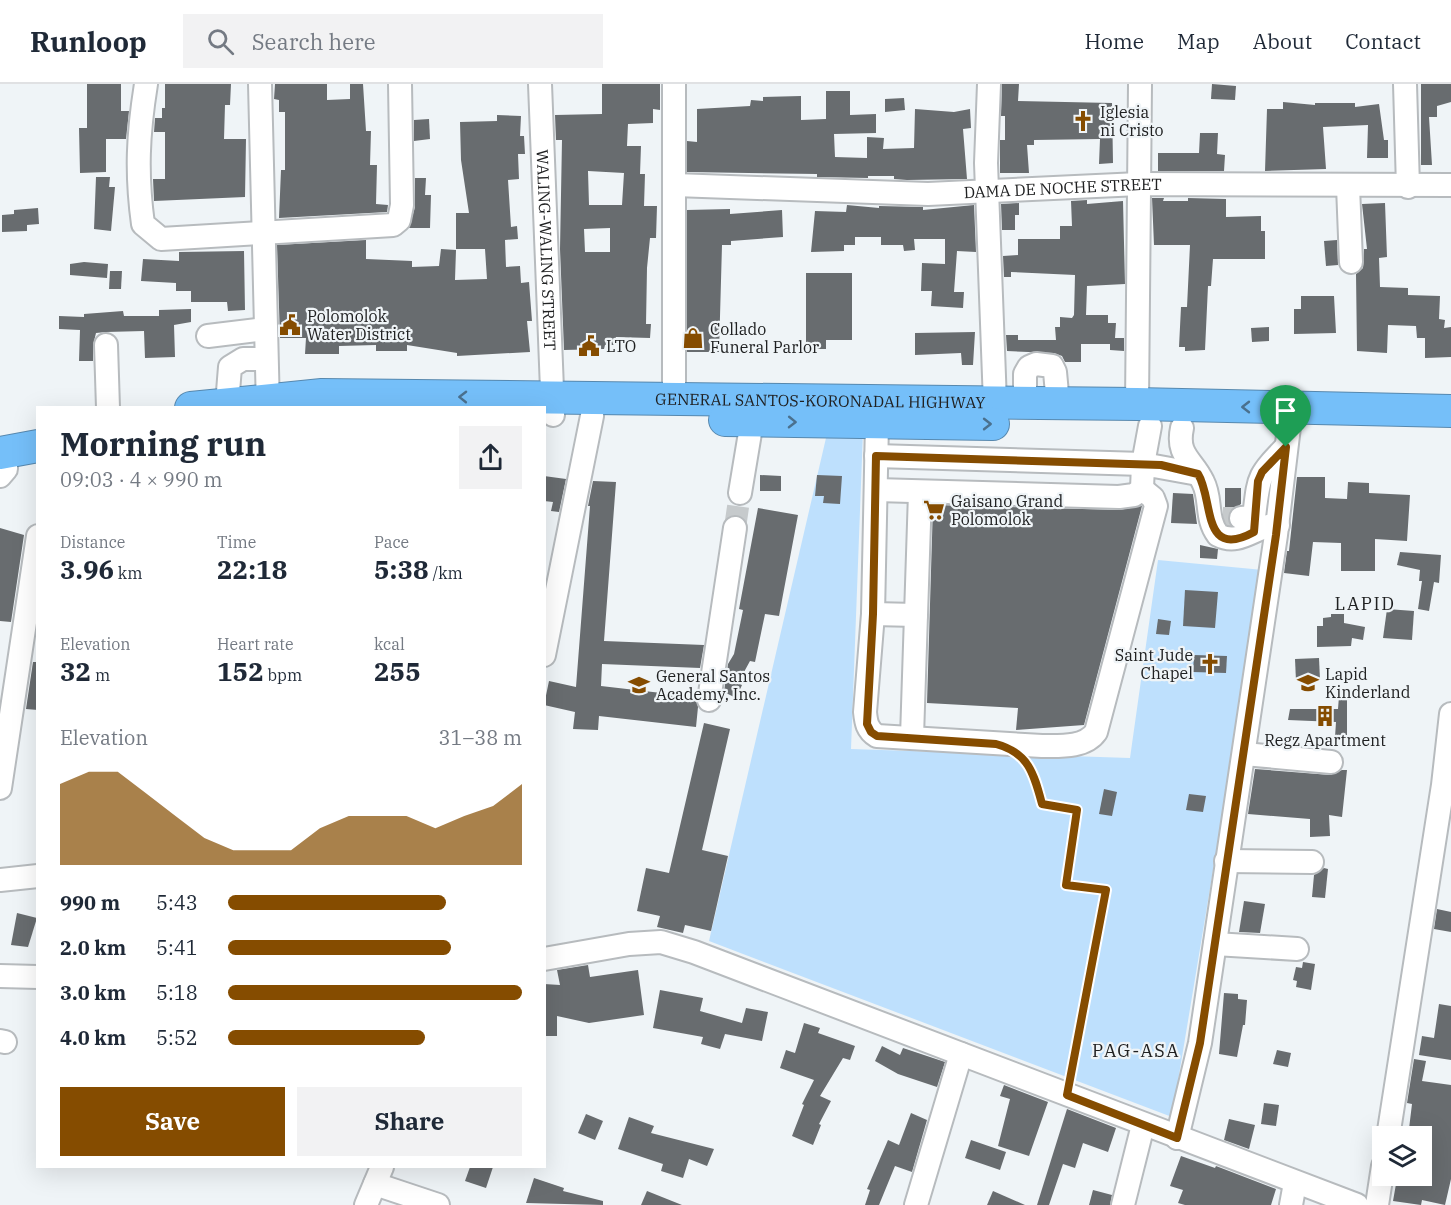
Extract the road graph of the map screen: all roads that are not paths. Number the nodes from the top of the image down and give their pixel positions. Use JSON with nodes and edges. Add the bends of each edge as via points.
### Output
{"nodes":[{"id":1,"x":146,"y":84,"type":"edge"},
{"id":2,"x":260,"y":84,"type":"edge"},
{"id":3,"x":400,"y":84,"type":"edge"},
{"id":4,"x":540,"y":84,"type":"edge"},
{"id":5,"x":674,"y":84,"type":"edge"},
{"id":6,"x":989,"y":84,"type":"edge"},
{"id":7,"x":1140,"y":84,"type":"edge"},
{"id":8,"x":1405,"y":84,"type":"edge"},
{"id":9,"x":1139,"y":184,"type":"junction"},
{"id":10,"x":675,"y":185,"type":"junction"},
{"id":11,"x":1451,"y":185,"type":"edge"},
{"id":12,"x":1348,"y":186,"type":"junction"},
{"id":13,"x":1408,"y":187,"type":"junction"},
{"id":14,"x":988,"y":191,"type":"junction"},
{"id":15,"x":264,"y":234,"type":"junction"},
{"id":16,"x":1351,"y":262,"type":"dead end"},
{"id":17,"x":265,"y":328,"type":"junction"},
{"id":18,"x":208,"y":336,"type":"dead end"},
{"id":19,"x":106,"y":345,"type":"dead end"},
{"id":20,"x":266,"y":359,"type":"junction"},
{"id":21,"x":674,"y":401,"type":"junction"},
{"id":22,"x":1010,"y":403,"type":"junction"},
{"id":23,"x":226,"y":404,"type":"junction"},
{"id":24,"x":268,"y":404,"type":"edge"},
{"id":25,"x":108,"y":406,"type":"edge"},
{"id":26,"x":208,"y":406,"type":"edge"},
{"id":27,"x":488,"y":406,"type":"edge"},
{"id":28,"x":593,"y":407,"type":"junction"},
{"id":29,"x":549,"y":410,"type":"edge"},
{"id":30,"x":1451,"y":411,"type":"edge"},
{"id":31,"x":927,"y":413,"type":"junction"},
{"id":32,"x":1144,"y":415,"type":"junction"},
{"id":33,"x":752,"y":421,"type":"junction"},
{"id":34,"x":877,"y":423,"type":"junction"},
{"id":35,"x":1288,"y":427,"type":"junction"},
{"id":36,"x":1182,"y":428,"type":"junction"},
{"id":37,"x":1451,"y":430,"type":"edge"},
{"id":38,"x":36,"y":432,"type":"edge"},
{"id":39,"x":36,"y":446,"type":"edge"},
{"id":40,"x":1,"y":454,"type":"edge"},
{"id":41,"x":876,"y":456,"type":"junction"},
{"id":42,"x":922,"y":458,"type":"junction"},
{"id":43,"x":1143,"y":464,"type":"junction"},
{"id":44,"x":1198,"y":474,"type":"junction"},
{"id":45,"x":1142,"y":489,"type":"junction"},
{"id":46,"x":876,"y":490,"type":"junction"},
{"id":47,"x":740,"y":493,"type":"tunnel mouth"},
{"id":48,"x":920,"y":493,"type":"junction"},
{"id":49,"x":1236,"y":520,"type":"junction"},
{"id":50,"x":1278,"y":525,"type":"junction"},
{"id":51,"x":735,"y":528,"type":"tunnel mouth"},
{"id":52,"x":36,"y":549,"type":"edge"},
{"id":53,"x":554,"y":569,"type":"edge"},
{"id":54,"x":873,"y":614,"type":"junction"},
{"id":55,"x":916,"y":615,"type":"junction"},
{"id":56,"x":546,"y":639,"type":"edge"},
{"id":57,"x":708,"y":700,"type":"dead end"},
{"id":58,"x":1451,"y":714,"type":"edge"},
{"id":59,"x":912,"y":737,"type":"junction"},
{"id":60,"x":1244,"y":754,"type":"junction"},
{"id":61,"x":1331,"y":762,"type":"dead end"},
{"id":62,"x":0,"y":788,"type":"edge"},
{"id":63,"x":1226,"y":861,"type":"junction"},
{"id":64,"x":1312,"y":862,"type":"dead end"},
{"id":65,"x":36,"y":876,"type":"edge"},
{"id":66,"x":0,"y":880,"type":"edge"},
{"id":67,"x":1215,"y":944,"type":"junction"},
{"id":68,"x":1297,"y":949,"type":"dead end"},
{"id":69,"x":546,"y":958,"type":"edge"},
{"id":70,"x":0,"y":976,"type":"edge"},
{"id":71,"x":36,"y":977,"type":"edge"},
{"id":72,"x":961,"y":1054,"type":"junction"},
{"id":73,"x":1143,"y":1125,"type":"junction"},
{"id":74,"x":1390,"y":1126,"type":"edge"},
{"id":75,"x":1177,"y":1138,"type":"junction"},
{"id":76,"x":379,"y":1175,"type":"edge"},
{"id":77,"x":1295,"y":1183,"type":"junction"},
{"id":78,"x":1380,"y":1186,"type":"edge"},
{"id":79,"x":1130,"y":1203,"type":"edge"},
{"id":80,"x":366,"y":1205,"type":"edge"},
{"id":81,"x":438,"y":1205,"type":"edge"},
{"id":82,"x":916,"y":1205,"type":"edge"},
{"id":83,"x":1291,"y":1205,"type":"edge"},
{"id":84,"x":1357,"y":1205,"type":"edge"},
{"id":85,"x":1377,"y":1205,"type":"edge"}],
"edges":[{"from":1,"to":15,"type":"street","via":[[138,135],[138,192],[143,224],[161,239]]},
{"from":2,"to":15,"type":"street"},
{"from":3,"to":15,"type":"street","via":[[399,220],[384,228]]},
{"from":4,"to":29,"type":"street","name":"WALING-WALING STREET"},
{"from":5,"to":10,"type":"street"},
{"from":6,"to":14,"type":"street"},
{"from":7,"to":9,"type":"street"},
{"from":8,"to":13,"type":"street"},
{"from":9,"to":12,"type":"street","name":"DAMA DE NOCHE STREET"},
{"from":9,"to":14,"type":"street","name":"DAMA DE NOCHE STREET"},
{"from":9,"to":32,"type":"street"},
{"from":10,"to":14,"type":"street","name":"DAMA DE NOCHE STREET","via":[[928,195]]},
{"from":10,"to":21,"type":"street"},
{"from":11,"to":13,"type":"street","name":"DAMA DE NOCHE STREET"},
{"from":12,"to":13,"type":"street","name":"DAMA DE NOCHE STREET"},
{"from":12,"to":16,"type":"street"},
{"from":14,"to":22,"type":"street"},
{"from":15,"to":17,"type":"street"},
{"from":17,"to":18,"type":"street"},
{"from":17,"to":20,"type":"street"},
{"from":19,"to":25,"type":"street"},
{"from":20,"to":23,"type":"street","via":[[243,359],[230,367]]},
{"from":20,"to":24,"type":"street"},
{"from":21,"to":28,"type":"highway","name":"GENERAL SANTOS-KORONADAL HIGHWAY"},
{"from":21,"to":31,"type":"highway","name":"GENERAL SANTOS-KORONADAL HIGHWAY"},
{"from":22,"to":31,"type":"highway","name":"GENERAL SANTOS-KORONADAL HIGHWAY"},
{"from":22,"to":32,"type":"highway","name":"GENERAL SANTOS-KORONADAL HIGHWAY","via":[[1058,404]]},
{"from":23,"to":24,"type":"highway","name":"GENERAL SANTOS-KORONADAL HIGHWAY"},
{"from":23,"to":26,"type":"highway","name":"GENERAL SANTOS-KORONADAL HIGHWAY"},
{"from":27,"to":24,"type":"highway","name":"GENERAL SANTOS-KORONADAL HIGHWAY","one_way":true,"via":[[322,395]]},
{"from":28,"to":29,"type":"highway","name":"GENERAL SANTOS-KORONADAL HIGHWAY"},
{"from":28,"to":33,"type":"highway","name":"GENERAL SANTOS-KORONADAL HIGHWAY"},
{"from":28,"to":53,"type":"street"},
{"from":30,"to":35,"type":"highway","name":"GENERAL SANTOS-KORONADAL HIGHWAY"},
{"from":31,"to":32,"type":"highway","name":"GENERAL SANTOS-KORONADAL HIGHWAY","one_way":true},
{"from":31,"to":34,"type":"highway","name":"GENERAL SANTOS-KORONADAL HIGHWAY"},
{"from":31,"to":42,"type":"street"},
{"from":35,"to":32,"type":"highway","name":"GENERAL SANTOS-KORONADAL HIGHWAY","one_way":true},
{"from":32,"to":36,"type":"highway","name":"GENERAL SANTOS-KORONADAL HIGHWAY"},
{"from":32,"to":43,"type":"street"},
{"from":33,"to":34,"type":"highway","name":"GENERAL SANTOS-KORONADAL HIGHWAY","one_way":true},
{"from":33,"to":47,"type":"street"},
{"from":34,"to":41,"type":"street"},
{"from":35,"to":36,"type":"highway","name":"GENERAL SANTOS-KORONADAL HIGHWAY"},
{"from":35,"to":37,"type":"highway","name":"GENERAL SANTOS-KORONADAL HIGHWAY"},
{"from":35,"to":49,"type":"street"},
{"from":35,"to":50,"type":"street"},
{"from":36,"to":44,"type":"street","via":[[1180,446]]},
{"from":38,"to":40,"type":"highway"},
{"from":39,"to":40,"type":"highway"},
{"from":41,"to":42,"type":"street"},
{"from":41,"to":46,"type":"street"},
{"from":42,"to":43,"type":"street"},
{"from":43,"to":44,"type":"street"},
{"from":43,"to":45,"type":"street"},
{"from":44,"to":49,"type":"street","via":[[1206,489]]},
{"from":45,"to":48,"type":"street","via":[[1134,495],[1119,497]]},
{"from":45,"to":59,"type":"street","via":[[1156,506],[1092,738],[1068,746],[1042,746]]},
{"from":46,"to":48,"type":"street"},
{"from":46,"to":54,"type":"street"},
{"from":48,"to":55,"type":"street"},
{"from":49,"to":50,"type":"street"},
{"from":50,"to":60,"type":"street"},
{"from":51,"to":57,"type":"street"},
{"from":52,"to":62,"type":"street"},
{"from":53,"to":56,"type":"street"},
{"from":54,"to":55,"type":"street"},
{"from":54,"to":59,"type":"street","via":[[867,724],[877,736]]},
{"from":55,"to":59,"type":"street"},
{"from":58,"to":74,"type":"street"},
{"from":60,"to":61,"type":"street"},
{"from":60,"to":63,"type":"street"},
{"from":63,"to":64,"type":"street"},
{"from":63,"to":67,"type":"street"},
{"from":65,"to":66,"type":"street"},
{"from":67,"to":68,"type":"street"},
{"from":67,"to":75,"type":"street","via":[[1200,1043]]},
{"from":69,"to":72,"type":"street","via":[[661,942],[746,970]]},
{"from":70,"to":71,"type":"street"},
{"from":72,"to":73,"type":"street"},
{"from":72,"to":82,"type":"street"},
{"from":73,"to":75,"type":"street"},
{"from":73,"to":79,"type":"street"},
{"from":75,"to":77,"type":"street"},
{"from":76,"to":80,"type":"street"},
{"from":76,"to":81,"type":"street"},
{"from":77,"to":83,"type":"street"},
{"from":77,"to":84,"type":"street"},
{"from":78,"to":85,"type":"street"}]}
